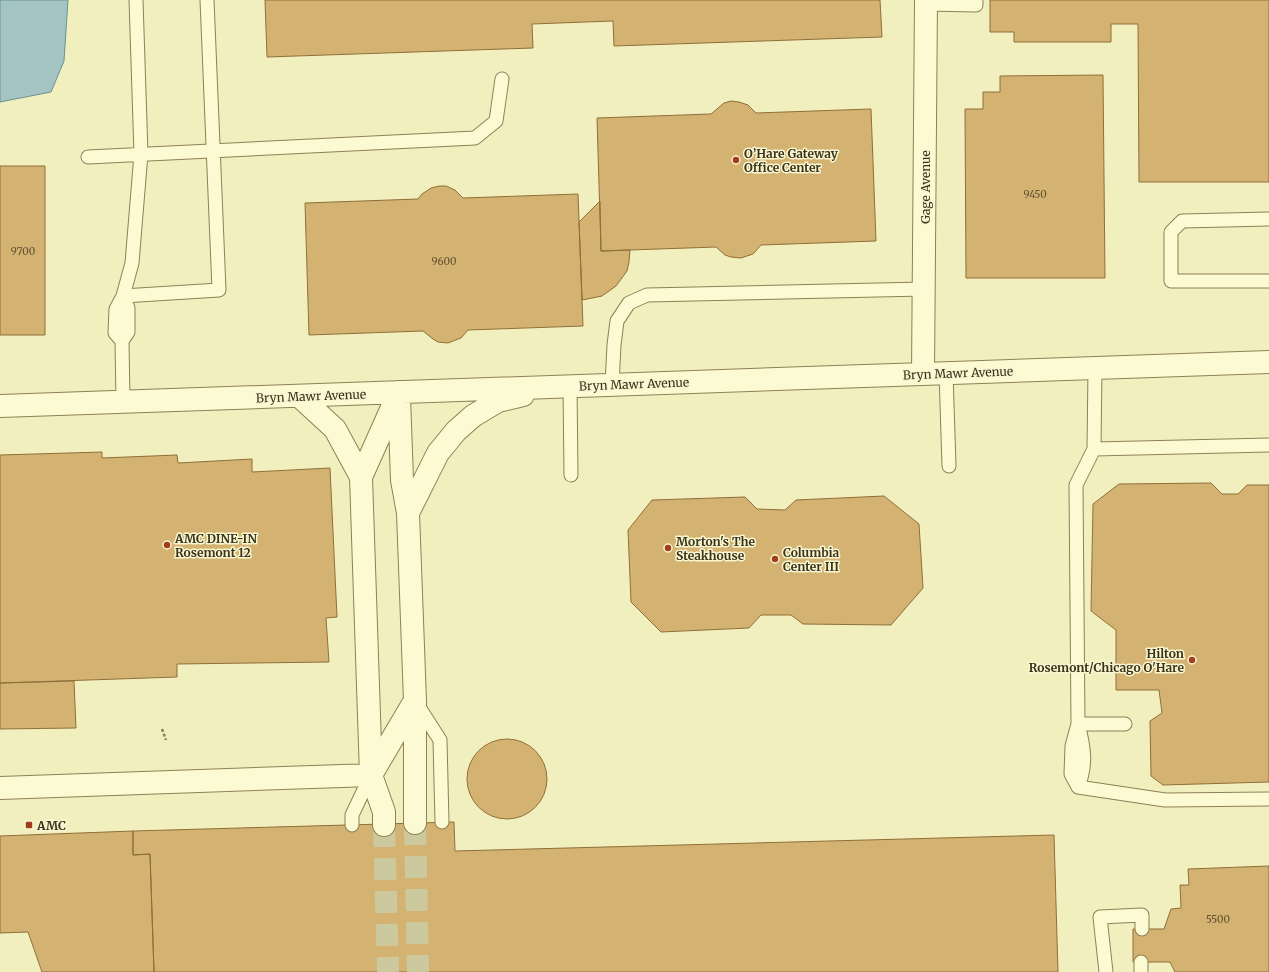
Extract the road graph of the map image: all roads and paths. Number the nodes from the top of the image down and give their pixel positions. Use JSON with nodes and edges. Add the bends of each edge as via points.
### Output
{"nodes":[{"id":1,"x":136,"y":0,"type":"edge"},
{"id":2,"x":207,"y":0,"type":"edge"},
{"id":3,"x":976,"y":0,"type":"edge"},
{"id":4,"x":926,"y":2,"type":"edge"},
{"id":5,"x":502,"y":79,"type":"dead end"},
{"id":6,"x":214,"y":150,"type":"junction"},
{"id":7,"x":141,"y":154,"type":"junction"},
{"id":8,"x":88,"y":157,"type":"dead end"},
{"id":9,"x":1269,"y":219,"type":"edge"},
{"id":10,"x":1269,"y":281,"type":"edge"},
{"id":11,"x":924,"y":289,"type":"junction"},
{"id":12,"x":122,"y":296,"type":"junction"},
{"id":13,"x":1269,"y":362,"type":"edge"},
{"id":14,"x":1095,"y":368,"type":"junction"},
{"id":15,"x":946,"y":373,"type":"junction"},
{"id":16,"x":924,"y":374,"type":"junction"},
{"id":17,"x":612,"y":384,"type":"junction"},
{"id":18,"x":561,"y":386,"type":"junction"},
{"id":19,"x":399,"y":392,"type":"junction"},
{"id":20,"x":299,"y":396,"type":"junction"},
{"id":21,"x":123,"y":402,"type":"junction"},
{"id":22,"x":0,"y":406,"type":"edge"},
{"id":23,"x":1269,"y":444,"type":"edge"},
{"id":24,"x":1094,"y":449,"type":"junction"},
{"id":25,"x":949,"y":466,"type":"dead end"},
{"id":26,"x":571,"y":475,"type":"dead end"},
{"id":27,"x":361,"y":477,"type":"junction"},
{"id":28,"x":408,"y":513,"type":"junction"},
{"id":29,"x":415,"y":701,"type":"junction"},
{"id":30,"x":1078,"y":724,"type":"junction"},
{"id":31,"x":1125,"y":724,"type":"dead end"},
{"id":32,"x":162,"y":728,"type":"dead end"},
{"id":33,"x":166,"y":740,"type":"dead end"},
{"id":34,"x":371,"y":775,"type":"junction"},
{"id":35,"x":0,"y":788,"type":"edge"},
{"id":36,"x":1269,"y":799,"type":"edge"},
{"id":37,"x":442,"y":822,"type":"dead end"},
{"id":38,"x":416,"y":823,"type":"tunnel mouth"},
{"id":39,"x":352,"y":825,"type":"dead end"},
{"id":40,"x":384,"y":825,"type":"tunnel mouth"},
{"id":41,"x":1142,"y":929,"type":"dead end"},
{"id":42,"x":1106,"y":972,"type":"edge"}],
"edges":[{"from":1,"to":7,"type":"lane"},
{"from":2,"to":6,"type":"lane"},
{"from":3,"to":4,"type":"lane","via":[[976,5]]},
{"from":4,"to":11,"type":"street","name":"Gage Avenue"},
{"from":5,"to":6,"type":"lane","via":[[496,121],[475,138]]},
{"from":6,"to":7,"type":"lane"},
{"from":6,"to":12,"type":"lane","via":[[219,290]]},
{"from":7,"to":8,"type":"lane"},
{"from":7,"to":12,"type":"lane","via":[[132,263]]},
{"from":9,"to":10,"type":"lane","via":[[1182,221],[1171,232],[1171,281]]},
{"from":11,"to":16,"type":"street","name":"Gage Avenue"},
{"from":11,"to":17,"type":"lane","via":[[647,295],[629,303],[617,321]]},
{"from":12,"to":21,"type":"lane","via":[[128,308],[128,332],[122,341]]},
{"from":13,"to":14,"type":"street","name":"Bryn Mawr Avenue"},
{"from":14,"to":15,"type":"street","name":"Bryn Mawr Avenue"},
{"from":14,"to":24,"type":"lane"},
{"from":15,"to":16,"type":"street","name":"Bryn Mawr Avenue"},
{"from":15,"to":25,"type":"lane"},
{"from":16,"to":17,"type":"street","name":"Bryn Mawr Avenue"},
{"from":17,"to":18,"type":"street","name":"Bryn Mawr Avenue"},
{"from":18,"to":19,"type":"street","name":"Bryn Mawr Avenue"},
{"from":18,"to":26,"type":"lane"},
{"from":18,"to":28,"type":"street","via":[[498,401],[474,416],[456,431],[438,453]]},
{"from":19,"to":20,"type":"street","name":"Bryn Mawr Avenue"},
{"from":19,"to":27,"type":"street"},
{"from":19,"to":28,"type":"street","via":[[402,480]]},
{"from":20,"to":21,"type":"street","name":"Bryn Mawr Avenue"},
{"from":20,"to":27,"type":"street","via":[[335,429]]},
{"from":21,"to":22,"type":"street","name":"Bryn Mawr Avenue"},
{"from":23,"to":24,"type":"lane"},
{"from":24,"to":30,"type":"lane","via":[[1076,485]]},
{"from":27,"to":34,"type":"street"},
{"from":28,"to":29,"type":"street"},
{"from":29,"to":34,"type":"street"},
{"from":29,"to":37,"type":"lane","via":[[440,740]]},
{"from":29,"to":38,"type":"street"},
{"from":30,"to":31,"type":"lane"},
{"from":30,"to":36,"type":"lane","via":[[1084,746],[1083,774],[1078,787],[1165,800]]},
{"from":32,"to":33,"type":"path"},
{"from":34,"to":35,"type":"street"},
{"from":34,"to":39,"type":"lane","via":[[352,815]]},
{"from":34,"to":40,"type":"street","via":[[384,812]]},
{"from":41,"to":42,"type":"lane","via":[[1142,915],[1100,917]]}]}
